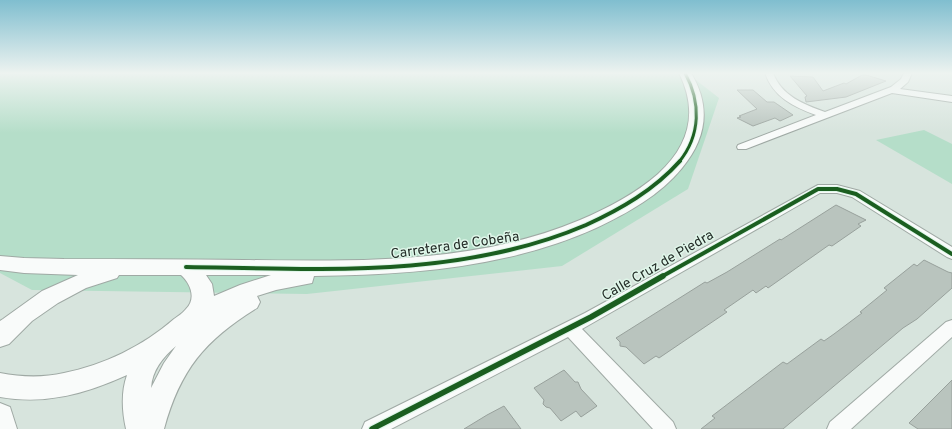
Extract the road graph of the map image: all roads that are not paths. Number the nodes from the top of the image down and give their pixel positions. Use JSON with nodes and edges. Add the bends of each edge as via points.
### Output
{"nodes":[{"id":1,"x":694,"y":93,"type":"edge"},
{"id":2,"x":781,"y":93,"type":"edge"},
{"id":3,"x":883,"y":93,"type":"edge"},
{"id":4,"x":911,"y":93,"type":"edge"},
{"id":5,"x":952,"y":99,"type":"edge"},
{"id":6,"x":824,"y":115,"type":"junction"},
{"id":7,"x":742,"y":147,"type":"dead end"},
{"id":8,"x":952,"y":254,"type":"edge"},
{"id":9,"x":0,"y":263,"type":"edge"},
{"id":10,"x":186,"y":267,"type":"junction"},
{"id":11,"x":140,"y":268,"type":"junction"},
{"id":12,"x":373,"y":268,"type":"junction"},
{"id":13,"x":346,"y":273,"type":"junction"},
{"id":14,"x":195,"y":316,"type":"junction"},
{"id":15,"x":952,"y":327,"type":"edge"},
{"id":16,"x":570,"y":328,"type":"junction"},
{"id":17,"x":0,"y":336,"type":"edge"},
{"id":18,"x":163,"y":343,"type":"junction"},
{"id":19,"x":0,"y":386,"type":"edge"},
{"id":20,"x":0,"y":416,"type":"edge"},
{"id":21,"x":3,"y":429,"type":"edge"},
{"id":22,"x":140,"y":429,"type":"edge"},
{"id":23,"x":150,"y":429,"type":"edge"},
{"id":24,"x":372,"y":429,"type":"edge"},
{"id":25,"x":666,"y":429,"type":"edge"},
{"id":26,"x":837,"y":429,"type":"edge"}],
"edges":[{"from":1,"to":12,"type":"street","name":"Carretera de Cobeña","via":[[698,109],[695,131],[682,157],[668,174],[625,206],[565,236],[530,246],[436,263]]},
{"from":2,"to":6,"type":"street","via":[[799,105]]},
{"from":3,"to":6,"type":"street"},
{"from":4,"to":5,"type":"street"},
{"from":6,"to":7,"type":"street"},
{"from":8,"to":16,"type":"street","name":"Calle Cruz de Piedra","via":[[856,194],[837,189],[818,189]]},
{"from":9,"to":11,"type":"street","via":[[24,266]]},
{"from":10,"to":11,"type":"street","name":"Carretera de Cobeña"},
{"from":10,"to":12,"type":"street","name":"Carretera de Cobeña"},
{"from":10,"to":14,"type":"street","via":[[200,280],[203,291]]},
{"from":11,"to":17,"type":"street","via":[[101,275],[57,292],[20,318]]},
{"from":12,"to":13,"type":"street"},
{"from":13,"to":14,"type":"street","via":[[296,278],[262,286]]},
{"from":13,"to":23,"type":"street","via":[[274,292],[241,306],[216,323],[192,346],[170,374],[155,407]]},
{"from":14,"to":18,"type":"street"},
{"from":15,"to":26,"type":"street"},
{"from":16,"to":24,"type":"street","name":"Calle Cruz de Piedra"},
{"from":16,"to":25,"type":"street"},
{"from":18,"to":19,"type":"street","via":[[126,364],[83,381],[31,388]]},
{"from":18,"to":22,"type":"street","via":[[146,362],[139,378],[136,406]]},
{"from":20,"to":21,"type":"street"}]}
